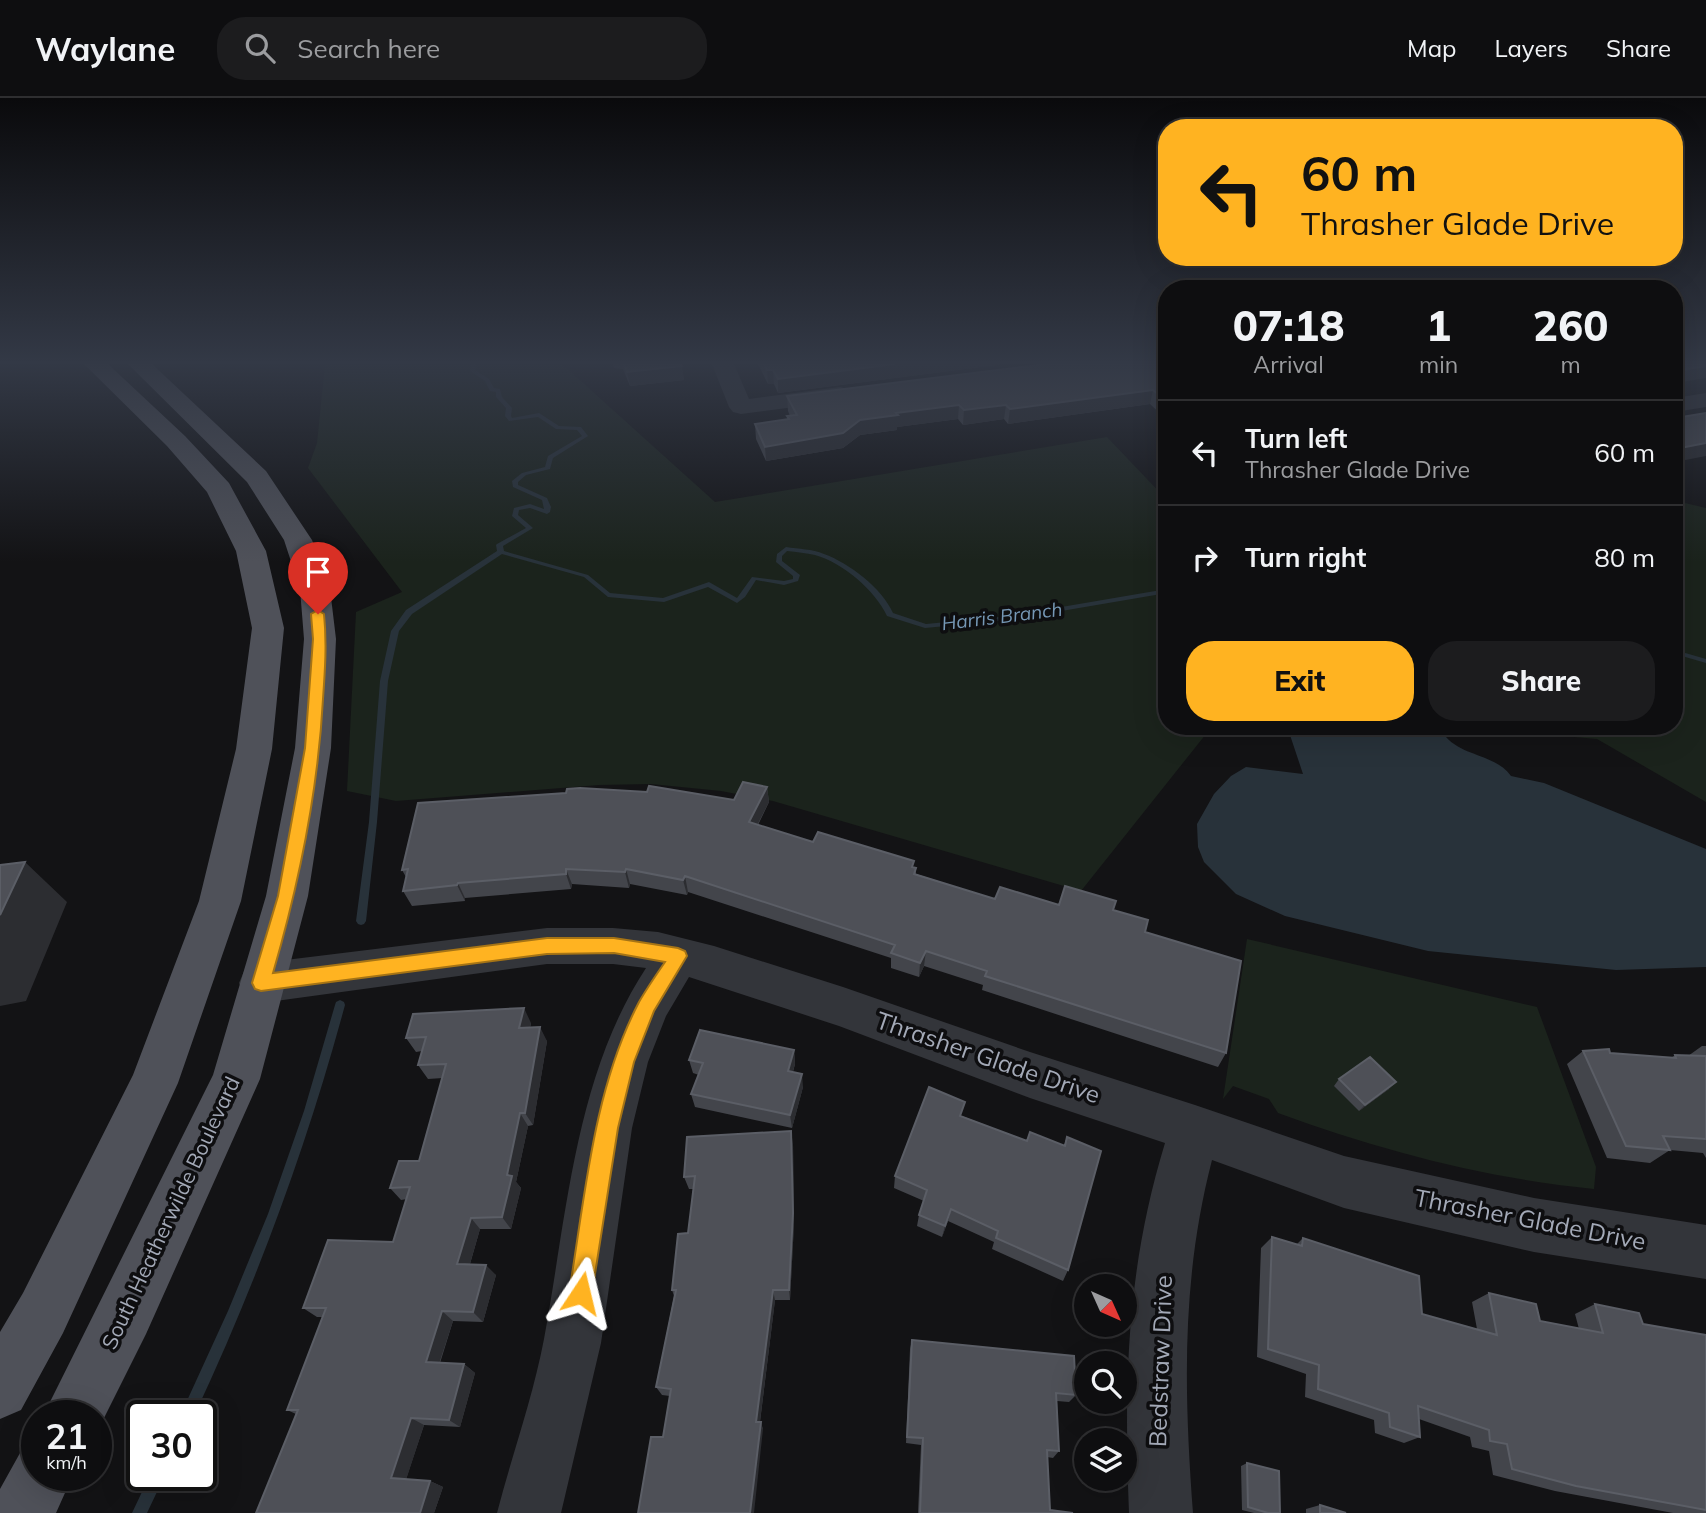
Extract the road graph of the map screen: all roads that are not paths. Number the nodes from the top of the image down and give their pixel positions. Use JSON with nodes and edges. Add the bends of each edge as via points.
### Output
{"nodes":[{"id":1,"x":185,"y":430,"type":"edge"},
{"id":2,"x":189,"y":430,"type":"edge"},
{"id":3,"x":193,"y":436,"type":"junction"},
{"id":4,"x":678,"y":956,"type":"junction"},
{"id":5,"x":261,"y":983,"type":"junction"},
{"id":6,"x":1195,"y":1129,"type":"junction"},
{"id":7,"x":1706,"y":1252,"type":"edge"},
{"id":8,"x":0,"y":1389,"type":"edge"},
{"id":9,"x":81,"y":1400,"type":"edge"},
{"id":10,"x":34,"y":1491,"type":"edge"},
{"id":11,"x":22,"y":1513,"type":"edge"},
{"id":12,"x":529,"y":1513,"type":"edge"},
{"id":13,"x":1161,"y":1513,"type":"edge"}],
"edges":[{"from":1,"to":3,"type":"main road","name":"South Heatherwilde Boulevard"},
{"from":2,"to":3,"type":"main road","name":"South Heatherwilde Boulevard"},
{"from":3,"to":5,"type":"main road","name":"South Heatherwilde Boulevard","via":[[261,483],[298,540],[316,589],[320,639],[313,748],[287,896]]},
{"from":3,"to":8,"type":"main road","name":"South Heatherwilde Boulevard","via":[[251,551],[268,628],[254,748],[220,901],[154,1083],[43,1313]]},
{"from":4,"to":5,"type":"street","name":"Thrasher Glade Drive","via":[[614,946],[547,946]]},
{"from":4,"to":6,"type":"street","name":"Thrasher Glade Drive","via":[[843,1007]]},
{"from":4,"to":12,"type":"street","via":[[646,1007],[624,1062],[607,1128],[572,1343]]},
{"from":5,"to":9,"type":"main road","name":"South Heatherwilde Boulevard","via":[[236,1079],[127,1314]]},
{"from":6,"to":7,"type":"street","name":"Thrasher Glade Drive","via":[[1344,1182],[1534,1225]]},
{"from":6,"to":13,"type":"street","name":"Bedstraw Drive","via":[[1175,1197],[1160,1293],[1156,1427]]},
{"from":10,"to":11,"type":"main road"}]}
